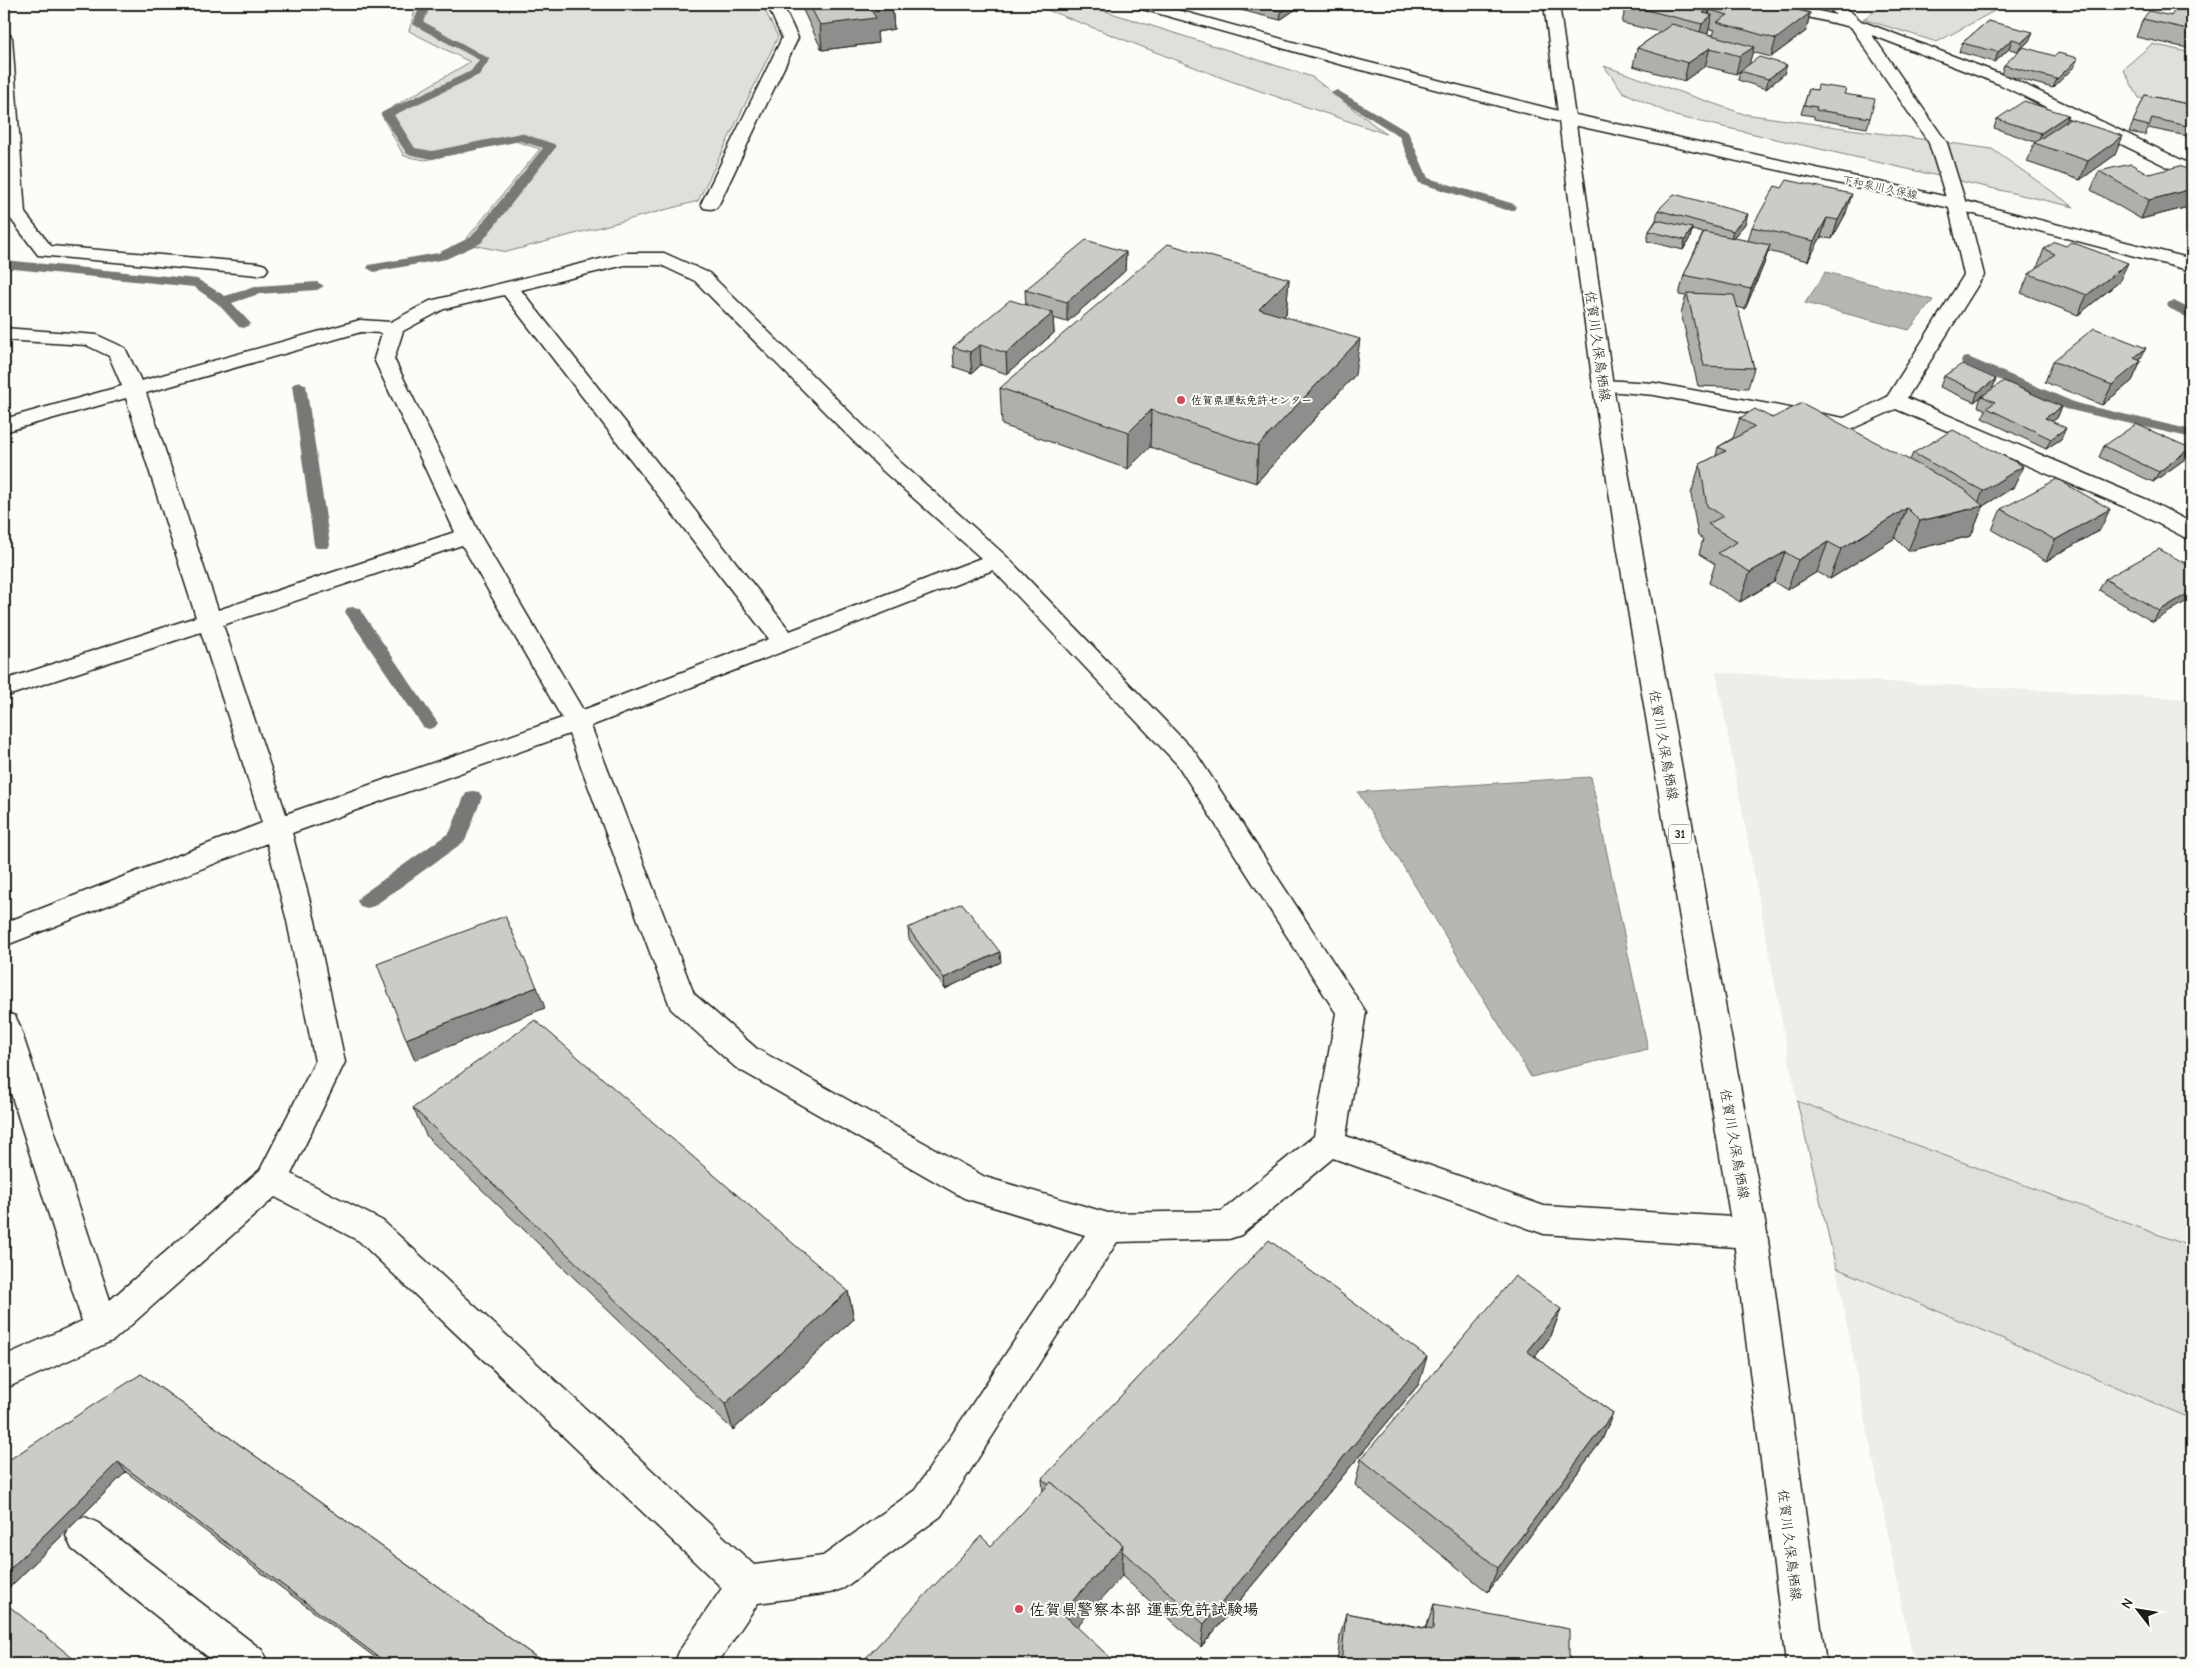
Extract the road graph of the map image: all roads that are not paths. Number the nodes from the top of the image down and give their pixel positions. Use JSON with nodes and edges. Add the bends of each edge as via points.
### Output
{"nodes":[{"id":1,"x":775,"y":4,"type":"edge"},
{"id":2,"x":1140,"y":4,"type":"edge"},
{"id":3,"x":1552,"y":4,"type":"edge"},
{"id":4,"x":1769,"y":4,"type":"edge"},
{"id":5,"x":1833,"y":4,"type":"edge"},
{"id":6,"x":1856,"y":24,"type":"junction"},
{"id":7,"x":4,"y":38,"type":"edge"},
{"id":8,"x":1566,"y":118,"type":"junction"},
{"id":9,"x":2192,"y":172,"type":"edge"},
{"id":10,"x":710,"y":204,"type":"dead end"},
{"id":11,"x":1957,"y":204,"type":"junction"},
{"id":12,"x":2192,"y":265,"type":"edge"},
{"id":13,"x":258,"y":269,"type":"dead end"},
{"id":14,"x":508,"y":287,"type":"junction"},
{"id":15,"x":394,"y":328,"type":"junction"},
{"id":16,"x":4,"y":334,"type":"edge"},
{"id":17,"x":1603,"y":386,"type":"junction"},
{"id":18,"x":134,"y":389,"type":"junction"},
{"id":19,"x":1895,"y":401,"type":"junction"},
{"id":20,"x":4,"y":426,"type":"edge"},
{"id":21,"x":2192,"y":532,"type":"edge"},
{"id":22,"x":468,"y":535,"type":"junction"},
{"id":23,"x":997,"y":560,"type":"junction"},
{"id":24,"x":209,"y":622,"type":"junction"},
{"id":25,"x":785,"y":642,"type":"junction"},
{"id":26,"x":4,"y":690,"type":"edge"},
{"id":27,"x":578,"y":722,"type":"junction"},
{"id":28,"x":278,"y":828,"type":"junction"},
{"id":29,"x":4,"y":935,"type":"edge"},
{"id":30,"x":4,"y":1024,"type":"edge"},
{"id":31,"x":1329,"y":1143,"type":"junction"},
{"id":32,"x":272,"y":1180,"type":"junction"},
{"id":33,"x":1108,"y":1228,"type":"junction"},
{"id":34,"x":1750,"y":1233,"type":"junction"},
{"id":35,"x":102,"y":1329,"type":"junction"},
{"id":36,"x":4,"y":1373,"type":"edge"},
{"id":37,"x":85,"y":1536,"type":"dead end"},
{"id":38,"x":747,"y":1585,"type":"junction"},
{"id":39,"x":248,"y":1664,"type":"edge"},
{"id":40,"x":694,"y":1664,"type":"edge"},
{"id":41,"x":1806,"y":1664,"type":"edge"}],
"edges":[{"from":1,"to":10,"type":"street","via":[[790,38]]},
{"from":2,"to":8,"type":"street","name":"下和泉川久保線"},
{"from":3,"to":8,"type":"street","name":"佐賀川久保鳥栖線","number":"31"},
{"from":4,"to":6,"type":"street"},
{"from":5,"to":6,"type":"street"},
{"from":6,"to":9,"type":"street","via":[[2005,81]]},
{"from":6,"to":11,"type":"street","via":[[1938,143]]},
{"from":7,"to":13,"type":"street","via":[[16,214],[45,251]]},
{"from":8,"to":11,"type":"street","name":"下和泉川久保線"},
{"from":8,"to":17,"type":"street","name":"佐賀川久保鳥栖線","number":"31"},
{"from":11,"to":12,"type":"street","name":"下和泉川久保線"},
{"from":11,"to":19,"type":"street","via":[[1974,275]]},
{"from":14,"to":15,"type":"street","via":[[437,305]]},
{"from":14,"to":23,"type":"street","via":[[625,259],[664,260],[702,277],[890,466]]},
{"from":14,"to":25,"type":"street"},
{"from":15,"to":18,"type":"street","via":[[360,326]]},
{"from":15,"to":22,"type":"street","via":[[384,360]]},
{"from":16,"to":18,"type":"street","via":[[90,339],[118,352]]},
{"from":17,"to":19,"type":"street","via":[[1654,389],[1848,425]]},
{"from":17,"to":34,"type":"street","name":"佐賀川久保鳥栖線","number":"31"},
{"from":18,"to":20,"type":"street"},
{"from":18,"to":24,"type":"street"},
{"from":19,"to":21,"type":"street","via":[[2142,506]]},
{"from":22,"to":24,"type":"street"},
{"from":22,"to":27,"type":"street"},
{"from":23,"to":25,"type":"street"},
{"from":23,"to":31,"type":"street","via":[[1186,758],[1351,1012]]},
{"from":24,"to":26,"type":"street"},
{"from":24,"to":28,"type":"street"},
{"from":25,"to":27,"type":"street"},
{"from":27,"to":28,"type":"street"},
{"from":27,"to":33,"type":"street","via":[[682,1001],[746,1058],[976,1188]]},
{"from":28,"to":29,"type":"street"},
{"from":28,"to":32,"type":"street","via":[[330,1062]]},
{"from":30,"to":35,"type":"street"},
{"from":31,"to":33,"type":"street","via":[[1229,1225]]},
{"from":31,"to":34,"type":"street","via":[[1544,1220]]},
{"from":32,"to":35,"type":"street"},
{"from":32,"to":38,"type":"street","via":[[371,1231]]},
{"from":33,"to":38,"type":"street","via":[[928,1503],[830,1574]]},
{"from":34,"to":41,"type":"street","name":"佐賀川久保鳥栖線","number":"31"},
{"from":35,"to":36,"type":"street"},
{"from":37,"to":39,"type":"street"},
{"from":38,"to":40,"type":"street"}]}
